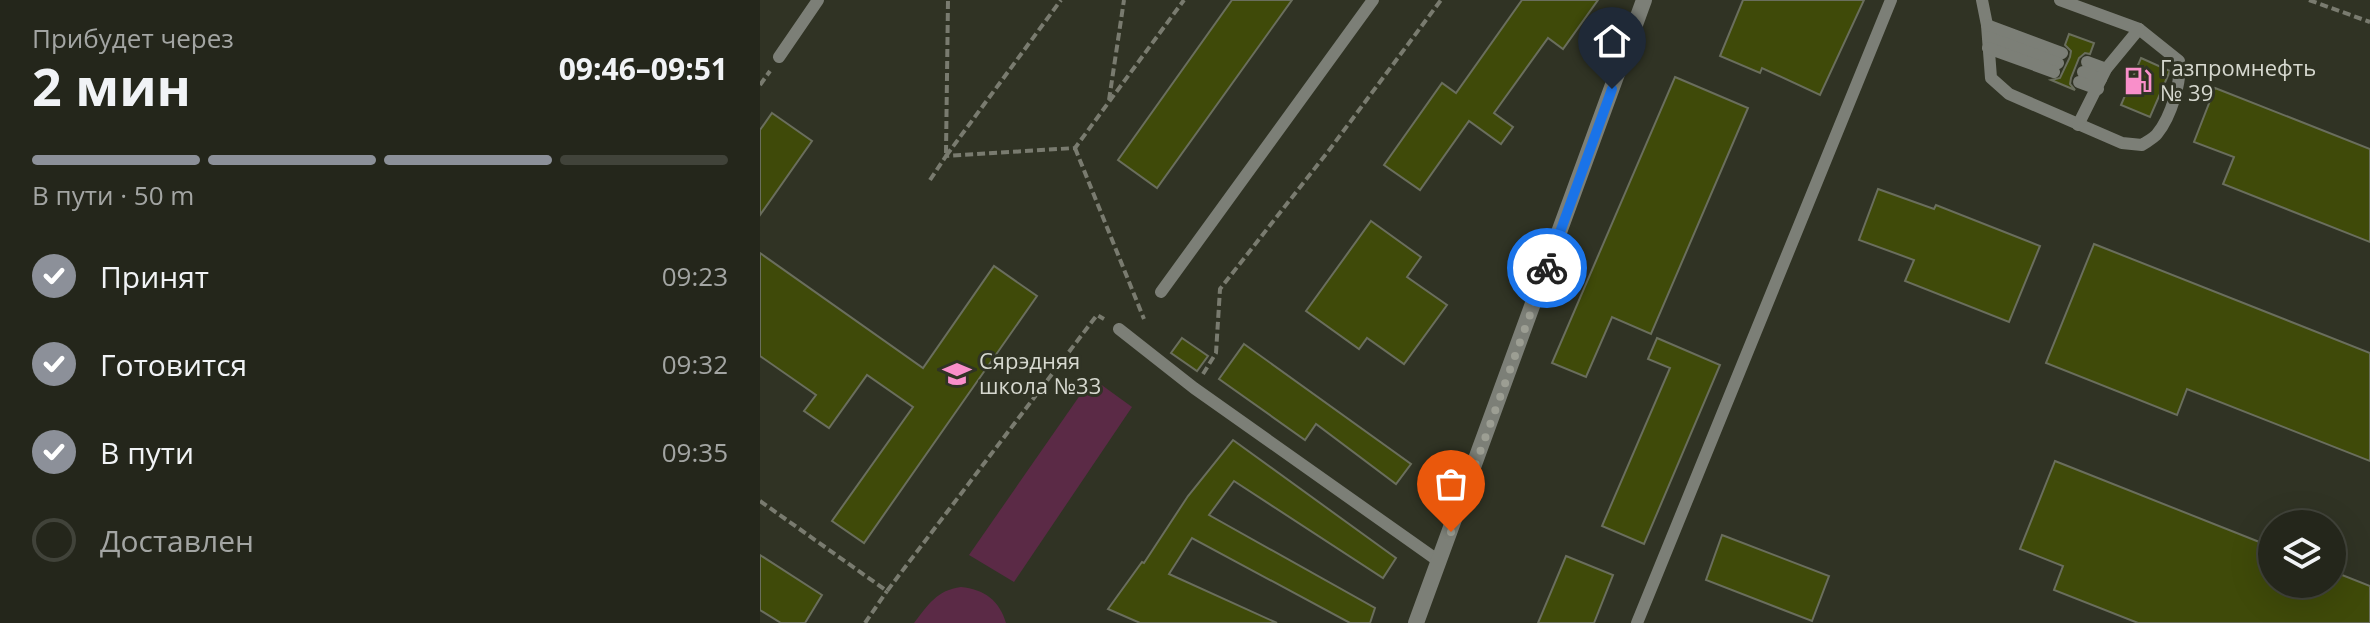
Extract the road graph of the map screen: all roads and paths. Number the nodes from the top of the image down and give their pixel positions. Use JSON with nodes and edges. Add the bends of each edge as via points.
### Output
{"nodes":[{"id":1,"x":818,"y":0,"type":"edge"},
{"id":2,"x":948,"y":0,"type":"edge"},
{"id":3,"x":1061,"y":0,"type":"edge"},
{"id":4,"x":1124,"y":0,"type":"edge"},
{"id":5,"x":1184,"y":0,"type":"edge"},
{"id":6,"x":1373,"y":0,"type":"edge"},
{"id":7,"x":1441,"y":0,"type":"edge"},
{"id":8,"x":1644,"y":0,"type":"edge"},
{"id":9,"x":1891,"y":0,"type":"edge"},
{"id":10,"x":1982,"y":0,"type":"edge"},
{"id":11,"x":2060,"y":0,"type":"edge"},
{"id":12,"x":2309,"y":0,"type":"edge"},
{"id":13,"x":2370,"y":22,"type":"edge"},
{"id":14,"x":2139,"y":29,"type":"junction"},
{"id":15,"x":1988,"y":37,"type":"junction"},
{"id":16,"x":779,"y":57,"type":"dead end"},
{"id":17,"x":2102,"y":79,"type":"junction"},
{"id":18,"x":1109,"y":102,"type":"junction"},
{"id":19,"x":2078,"y":125,"type":"junction"},
{"id":20,"x":1075,"y":148,"type":"junction"},
{"id":21,"x":946,"y":156,"type":"junction"},
{"id":22,"x":930,"y":180,"type":"dead end"},
{"id":23,"x":1161,"y":292,"type":"joint"},
{"id":24,"x":1144,"y":319,"type":"junction"},
{"id":25,"x":1119,"y":329,"type":"joint"},
{"id":26,"x":1131,"y":339,"type":"junction"},
{"id":27,"x":1194,"y":388,"type":"junction"},
{"id":28,"x":760,"y":501,"type":"edge"},
{"id":29,"x":1440,"y":562,"type":"junction"},
{"id":30,"x":887,"y":591,"type":"junction"},
{"id":31,"x":865,"y":623,"type":"edge"},
{"id":32,"x":1416,"y":623,"type":"edge"},
{"id":33,"x":1637,"y":623,"type":"edge"}],
"edges":[{"from":1,"to":16,"type":"lane"},
{"from":2,"to":21,"type":"path"},
{"from":3,"to":21,"type":"path"},
{"from":4,"to":18,"type":"path"},
{"from":5,"to":18,"type":"path"},
{"from":6,"to":23,"type":"lane"},
{"from":7,"to":27,"type":"path","via":[[1220,289],[1216,353]]},
{"from":8,"to":29,"type":"street"},
{"from":9,"to":33,"type":"lane"},
{"from":10,"to":15,"type":"lane"},
{"from":11,"to":14,"type":"lane"},
{"from":12,"to":13,"type":"path"},
{"from":14,"to":17,"type":"lane"},
{"from":14,"to":19,"type":"lane","via":[[2179,61],[2182,77],[2157,134],[2142,145],[2122,143]]},
{"from":15,"to":15,"type":"lane","via":[[2058,63]]},
{"from":15,"to":19,"type":"lane","via":[[1991,78],[1999,87]]},
{"from":17,"to":17,"type":"lane","via":[[2083,72]]},
{"from":17,"to":19,"type":"lane"},
{"from":18,"to":20,"type":"path"},
{"from":20,"to":21,"type":"path"},
{"from":20,"to":24,"type":"path"},
{"from":21,"to":22,"type":"path"},
{"from":23,"to":24,"type":"path"},
{"from":24,"to":26,"type":"path"},
{"from":25,"to":26,"type":"lane"},
{"from":25,"to":30,"type":"path","via":[[1097,315]]},
{"from":26,"to":27,"type":"lane"},
{"from":27,"to":29,"type":"lane"},
{"from":28,"to":30,"type":"path"},
{"from":29,"to":32,"type":"street"},
{"from":30,"to":31,"type":"path"}]}
